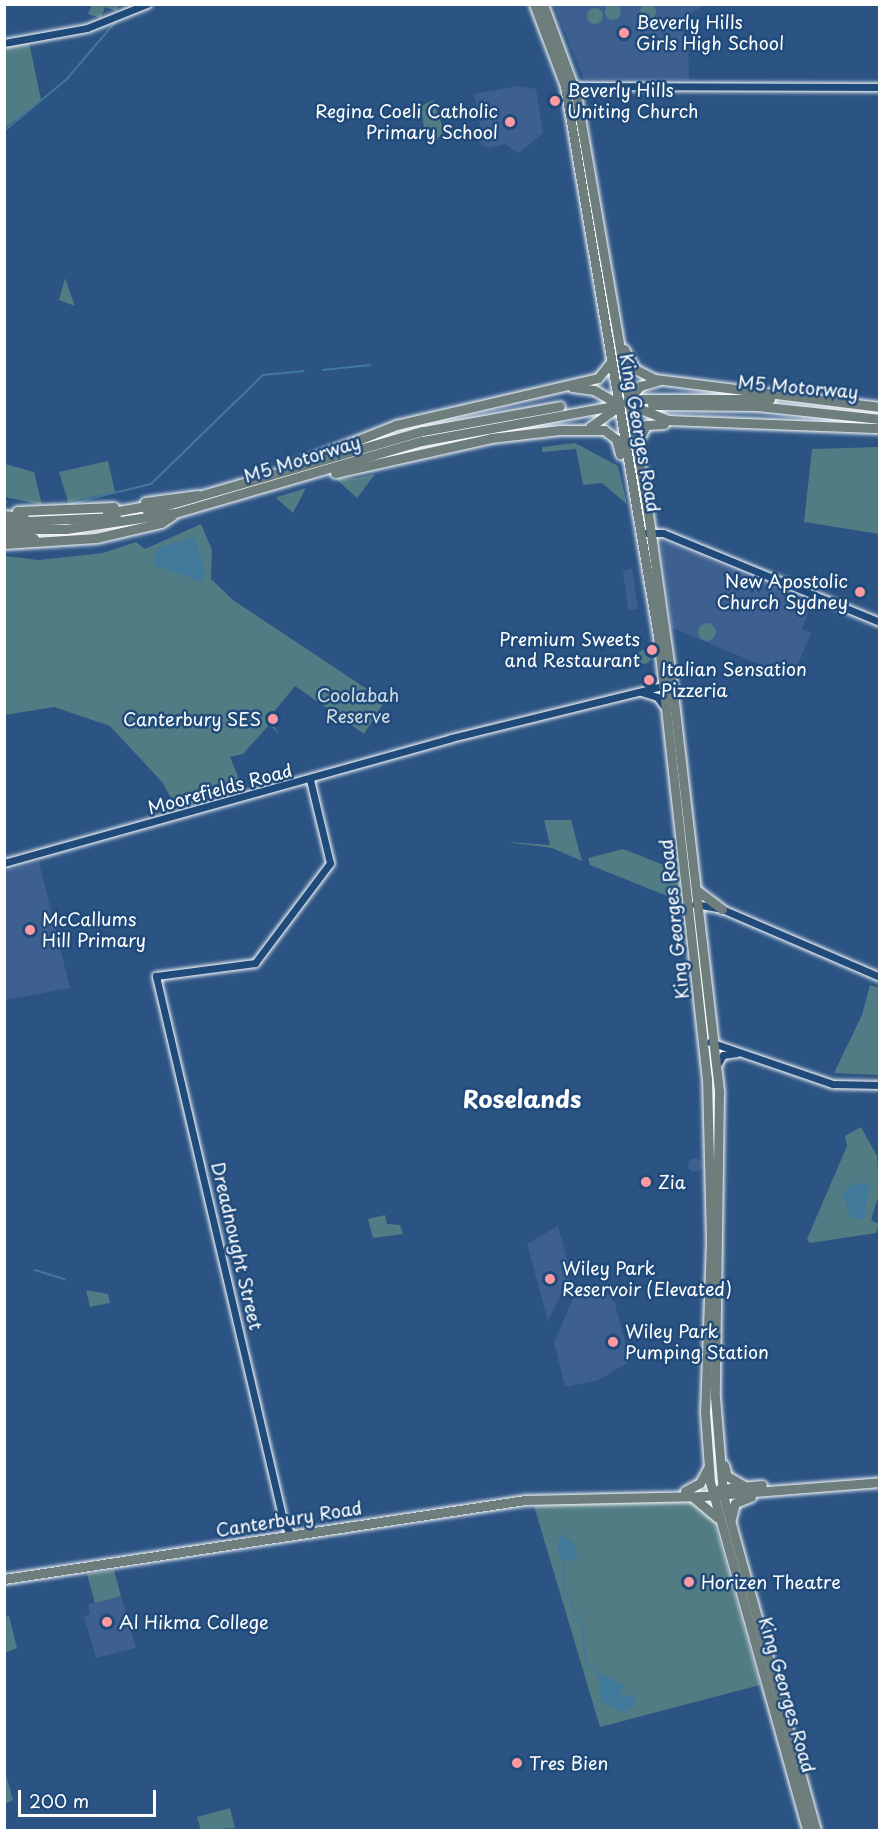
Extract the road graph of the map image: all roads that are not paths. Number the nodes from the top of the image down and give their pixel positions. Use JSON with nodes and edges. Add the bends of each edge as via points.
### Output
{"nodes":[{"id":1,"x":147,"y":4,"type":"edge"},
{"id":2,"x":534,"y":4,"type":"edge"},
{"id":3,"x":543,"y":4,"type":"edge"},
{"id":4,"x":4,"y":44,"type":"edge"},
{"id":5,"x":570,"y":86,"type":"junction"},
{"id":6,"x":879,"y":87,"type":"edge"},
{"id":7,"x":611,"y":299,"type":"junction"},
{"id":8,"x":614,"y":319,"type":"junction"},
{"id":9,"x":610,"y":363,"type":"junction"},
{"id":10,"x":665,"y":381,"type":"junction"},
{"id":11,"x":561,"y":386,"type":"junction"},
{"id":12,"x":623,"y":403,"type":"junction"},
{"id":13,"x":879,"y":406,"type":"edge"},
{"id":14,"x":879,"y":412,"type":"edge"},
{"id":15,"x":879,"y":419,"type":"edge"},
{"id":16,"x":723,"y":424,"type":"junction"},
{"id":17,"x":879,"y":428,"type":"edge"},
{"id":18,"x":585,"y":429,"type":"junction"},
{"id":19,"x":638,"y":447,"type":"junction"},
{"id":20,"x":288,"y":469,"type":"junction"},
{"id":21,"x":303,"y":478,"type":"junction"},
{"id":22,"x":198,"y":495,"type":"junction"},
{"id":23,"x":4,"y":510,"type":"edge"},
{"id":24,"x":174,"y":513,"type":"junction"},
{"id":25,"x":4,"y":515,"type":"edge"},
{"id":26,"x":638,"y":516,"type":"junction"},
{"id":27,"x":4,"y":522,"type":"edge"},
{"id":28,"x":4,"y":529,"type":"edge"},
{"id":29,"x":646,"y":533,"type":"junction"},
{"id":30,"x":4,"y":537,"type":"edge"},
{"id":31,"x":4,"y":544,"type":"edge"},
{"id":32,"x":879,"y":622,"type":"edge"},
{"id":33,"x":668,"y":685,"type":"junction"},
{"id":34,"x":639,"y":692,"type":"junction"},
{"id":35,"x":666,"y":709,"type":"junction"},
{"id":36,"x":310,"y":780,"type":"junction"},
{"id":37,"x":4,"y":863,"type":"edge"},
{"id":38,"x":696,"y":889,"type":"junction"},
{"id":39,"x":694,"y":907,"type":"junction"},
{"id":40,"x":725,"y":911,"type":"junction"},
{"id":41,"x":875,"y":972,"type":"edge"},
{"id":42,"x":879,"y":977,"type":"edge"},
{"id":43,"x":704,"y":1040,"type":"junction"},
{"id":44,"x":714,"y":1044,"type":"junction"},
{"id":45,"x":743,"y":1053,"type":"junction"},
{"id":46,"x":716,"y":1067,"type":"junction"},
{"id":47,"x":879,"y":1085,"type":"edge"},
{"id":48,"x":717,"y":1443,"type":"junction"},
{"id":49,"x":708,"y":1466,"type":"junction"},
{"id":50,"x":879,"y":1482,"type":"edge"},
{"id":51,"x":745,"y":1486,"type":"junction"},
{"id":52,"x":775,"y":1489,"type":"junction"},
{"id":53,"x":717,"y":1492,"type":"junction"},
{"id":54,"x":688,"y":1494,"type":"junction"},
{"id":55,"x":726,"y":1522,"type":"junction"},
{"id":56,"x":284,"y":1524,"type":"junction"},
{"id":57,"x":292,"y":1535,"type":"junction"},
{"id":58,"x":281,"y":1537,"type":"junction"},
{"id":59,"x":4,"y":1579,"type":"edge"},
{"id":60,"x":807,"y":1830,"type":"edge"},
{"id":61,"x":816,"y":1830,"type":"edge"}],
"edges":[{"from":1,"to":4,"type":"street","via":[[114,21]]},
{"from":2,"to":5,"type":"highway","name":"King Georges Road"},
{"from":3,"to":5,"type":"highway","name":"King Georges Road"},
{"from":5,"to":6,"type":"street"},
{"from":5,"to":7,"type":"highway","name":"King Georges Road"},
{"from":5,"to":9,"type":"highway","name":"King Georges Road"},
{"from":7,"to":8,"type":"highway","name":"King Georges Road"},
{"from":7,"to":12,"type":"highway"},
{"from":8,"to":10,"type":"highway","via":[[630,364]]},
{"from":8,"to":12,"type":"highway","name":"King Georges Road"},
{"from":9,"to":11,"type":"highway","via":[[598,378]]},
{"from":9,"to":12,"type":"highway","name":"King Georges Road"},
{"from":10,"to":12,"type":"highway","via":[[640,386]]},
{"from":10,"to":13,"type":"highway"},
{"from":11,"to":12,"type":"highway","via":[[594,390]]},
{"from":11,"to":20,"type":"highway","via":[[396,425],[302,458]]},
{"from":12,"to":16,"type":"highway","via":[[654,417]]},
{"from":12,"to":18,"type":"highway"},
{"from":12,"to":19,"type":"highway","name":"King Georges Road","via":[[632,420]]},
{"from":12,"to":26,"type":"highway","name":"King Georges Road"},
{"from":14,"to":15,"type":"highway","name":"M5 Motorway","via":[[766,399],[642,402],[757,406]]},
{"from":16,"to":17,"type":"highway"},
{"from":16,"to":19,"type":"highway","via":[[646,425]]},
{"from":18,"to":21,"type":"highway","via":[[511,434]]},
{"from":18,"to":26,"type":"highway","via":[[604,430],[616,439]]},
{"from":19,"to":29,"type":"highway","name":"King Georges Road"},
{"from":20,"to":21,"type":"highway","name":"M5 Motorway","via":[[445,425],[606,404],[474,429]]},
{"from":20,"to":22,"type":"highway","name":"M5 Motorway"},
{"from":21,"to":24,"type":"highway","name":"M5 Motorway"},
{"from":22,"to":23,"type":"highway","via":[[93,510]]},
{"from":22,"to":25,"type":"highway","via":[[88,515]]},
{"from":22,"to":27,"type":"highway","name":"M5 Motorway","via":[[119,516]]},
{"from":24,"to":28,"type":"highway","name":"M5 Motorway","via":[[66,529]]},
{"from":24,"to":30,"type":"highway","via":[[87,534]]},
{"from":24,"to":31,"type":"highway","via":[[161,523],[115,534]]},
{"from":26,"to":29,"type":"highway","name":"King Georges Road"},
{"from":29,"to":32,"type":"street"},
{"from":29,"to":33,"type":"highway","name":"King Georges Road"},
{"from":33,"to":34,"type":"street"},
{"from":33,"to":35,"type":"highway","name":"King Georges Road"},
{"from":33,"to":38,"type":"highway","name":"King Georges Road"},
{"from":34,"to":35,"type":"street","via":[[657,697]]},
{"from":34,"to":36,"type":"street","name":"Moorefields Road","via":[[451,738],[445,735],[443,740]]},
{"from":35,"to":39,"type":"highway","name":"King Georges Road"},
{"from":36,"to":37,"type":"street","name":"Moorefields Road"},
{"from":36,"to":56,"type":"street","name":"Dreadnought Street","via":[[330,863],[255,963],[156,976]]},
{"from":38,"to":39,"type":"highway","name":"King Georges Road"},
{"from":38,"to":40,"type":"highway"},
{"from":39,"to":40,"type":"street"},
{"from":39,"to":43,"type":"highway","name":"King Georges Road"},
{"from":39,"to":44,"type":"highway","name":"King Georges Road"},
{"from":40,"to":41,"type":"street"},
{"from":41,"to":42,"type":"street"},
{"from":43,"to":44,"type":"street"},
{"from":43,"to":49,"type":"highway","name":"King Georges Road","via":[[711,1143],[705,1412]]},
{"from":44,"to":45,"type":"street"},
{"from":44,"to":46,"type":"highway","name":"King Georges Road"},
{"from":45,"to":46,"type":"street","via":[[726,1054]]},
{"from":45,"to":47,"type":"street","via":[[833,1084]]},
{"from":46,"to":48,"type":"highway","name":"King Georges Road"},
{"from":48,"to":51,"type":"highway","via":[[727,1476]]},
{"from":48,"to":53,"type":"highway","name":"King Georges Road"},
{"from":49,"to":53,"type":"highway","name":"King Georges Road"},
{"from":49,"to":54,"type":"highway","via":[[703,1479]]},
{"from":50,"to":52,"type":"highway","name":"Canterbury Road"},
{"from":51,"to":52,"type":"highway","name":"Canterbury Road"},
{"from":51,"to":53,"type":"highway","name":"Canterbury Road"},
{"from":52,"to":53,"type":"highway","name":"Canterbury Road"},
{"from":52,"to":55,"type":"highway","via":[[740,1499]]},
{"from":53,"to":54,"type":"highway","name":"Canterbury Road"},
{"from":53,"to":55,"type":"highway","name":"King Georges Road"},
{"from":54,"to":55,"type":"highway","via":[[706,1503]]},
{"from":54,"to":57,"type":"highway","name":"Canterbury Road","via":[[579,1497]]},
{"from":55,"to":60,"type":"highway","name":"King Georges Road"},
{"from":55,"to":61,"type":"highway","name":"King Georges Road"},
{"from":56,"to":57,"type":"street","name":"Dreadnought Street"},
{"from":56,"to":58,"type":"street","name":"Dreadnought Street"},
{"from":57,"to":58,"type":"highway","name":"Canterbury Road"},
{"from":58,"to":59,"type":"highway","name":"Canterbury Road"}]}
